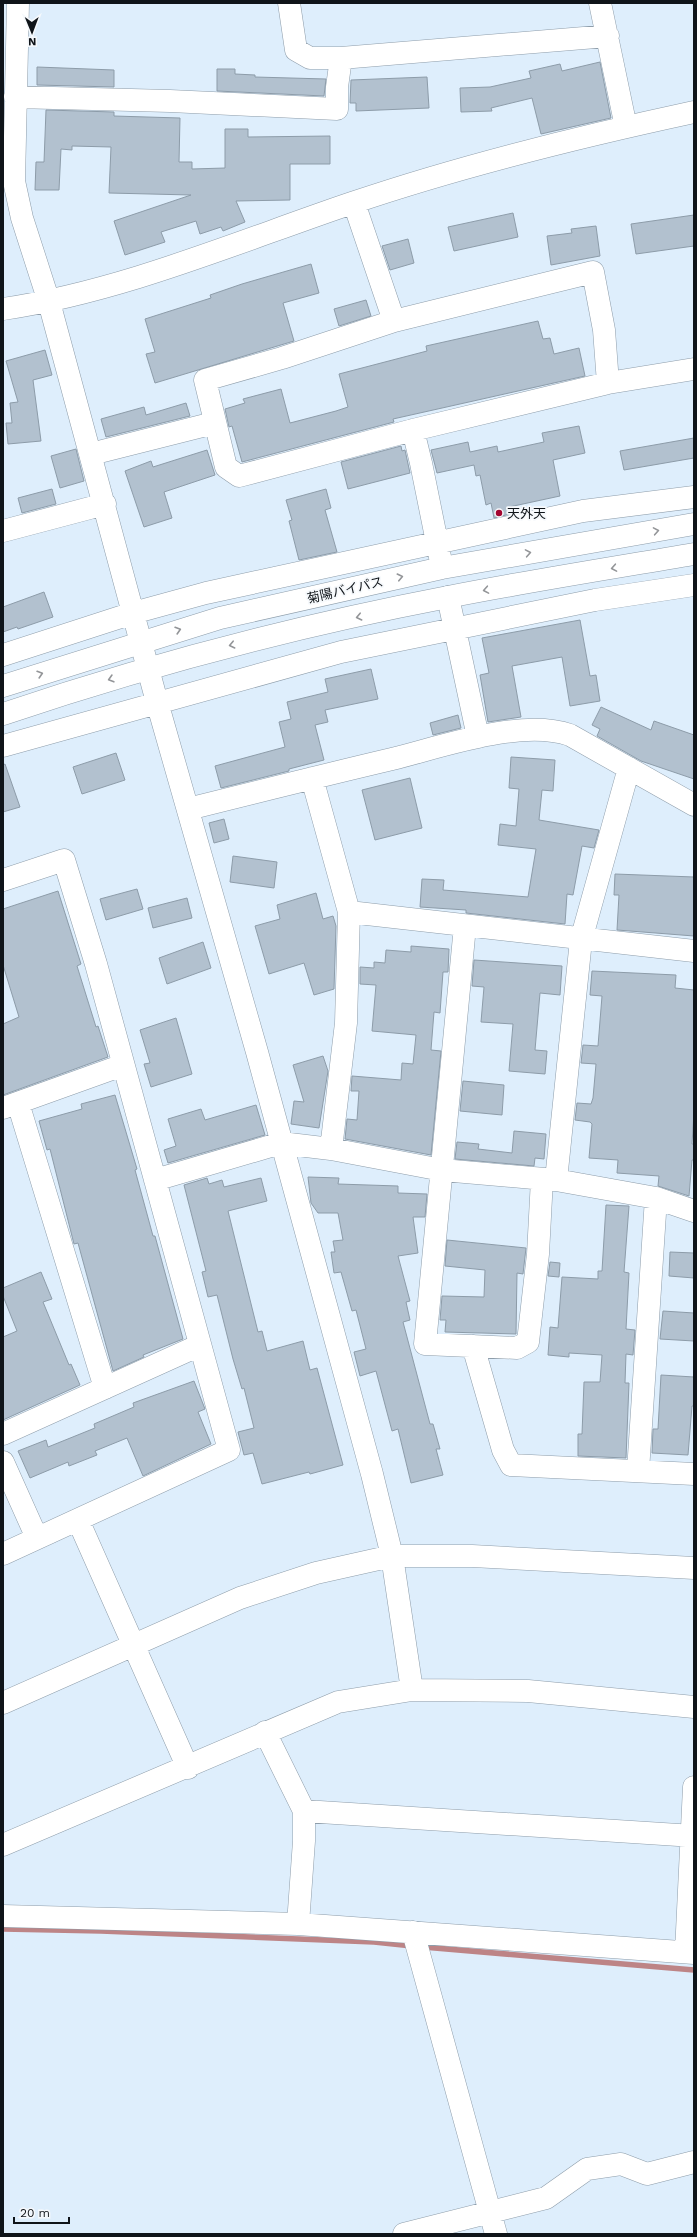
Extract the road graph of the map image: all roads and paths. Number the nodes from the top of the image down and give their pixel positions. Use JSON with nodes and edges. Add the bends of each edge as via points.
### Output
{"nodes":[{"id":1,"x":18,"y":3,"type":"edge"},
{"id":2,"x":289,"y":3,"type":"edge"},
{"id":3,"x":600,"y":3,"type":"edge"},
{"id":4,"x":608,"y":36,"type":"junction"},
{"id":5,"x":341,"y":58,"type":"junction"},
{"id":6,"x":10,"y":67,"type":"edge"},
{"id":7,"x":15,"y":97,"type":"junction"},
{"id":8,"x":694,"y":112,"type":"edge"},
{"id":9,"x":9,"y":127,"type":"edge"},
{"id":10,"x":626,"y":127,"type":"junction"},
{"id":11,"x":8,"y":182,"type":"edge"},
{"id":12,"x":354,"y":203,"type":"junction"},
{"id":13,"x":49,"y":302,"type":"junction"},
{"id":14,"x":3,"y":309,"type":"edge"},
{"id":15,"x":394,"y":320,"type":"junction"},
{"id":16,"x":694,"y":369,"type":"edge"},
{"id":17,"x":608,"y":383,"type":"junction"},
{"id":18,"x":214,"y":423,"type":"junction"},
{"id":19,"x":412,"y":430,"type":"junction"},
{"id":20,"x":91,"y":454,"type":"junction"},
{"id":21,"x":694,"y":497,"type":"edge"},
{"id":22,"x":105,"y":504,"type":"junction"},
{"id":23,"x":694,"y":524,"type":"edge"},
{"id":24,"x":3,"y":531,"type":"edge"},
{"id":25,"x":437,"y":543,"type":"junction"},
{"id":26,"x":694,"y":554,"type":"edge"},
{"id":27,"x":442,"y":568,"type":"junction"},
{"id":28,"x":694,"y":585,"type":"edge"},
{"id":29,"x":448,"y":597,"type":"junction"},
{"id":30,"x":133,"y":612,"type":"junction"},
{"id":31,"x":454,"y":629,"type":"junction"},
{"id":32,"x":141,"y":641,"type":"junction"},
{"id":33,"x":3,"y":655,"type":"edge"},
{"id":34,"x":148,"y":668,"type":"junction"},
{"id":35,"x":3,"y":686,"type":"edge"},
{"id":36,"x":157,"y":702,"type":"junction"},
{"id":37,"x":3,"y":714,"type":"edge"},
{"id":38,"x":478,"y":737,"type":"junction"},
{"id":39,"x":3,"y":746,"type":"edge"},
{"id":40,"x":629,"y":768,"type":"junction"},
{"id":41,"x":312,"y":778,"type":"junction"},
{"id":42,"x":694,"y":805,"type":"edge"},
{"id":43,"x":188,"y":809,"type":"junction"},
{"id":44,"x":3,"y":880,"type":"edge"},
{"id":45,"x":349,"y":912,"type":"junction"},
{"id":46,"x":465,"y":926,"type":"junction"},
{"id":47,"x":581,"y":940,"type":"junction"},
{"id":48,"x":694,"y":951,"type":"edge"},
{"id":49,"x":123,"y":1065,"type":"junction"},
{"id":50,"x":10,"y":1105,"type":"edge"},
{"id":51,"x":281,"y":1143,"type":"junction"},
{"id":52,"x":331,"y":1149,"type":"junction"},
{"id":53,"x":442,"y":1170,"type":"junction"},
{"id":54,"x":549,"y":1179,"type":"junction"},
{"id":55,"x":155,"y":1180,"type":"junction"},
{"id":56,"x":656,"y":1198,"type":"junction"},
{"id":57,"x":694,"y":1211,"type":"edge"},
{"id":58,"x":200,"y":1345,"type":"junction"},
{"id":59,"x":473,"y":1346,"type":"junction"},
{"id":60,"x":105,"y":1388,"type":"junction"},
{"id":61,"x":3,"y":1434,"type":"edge"},
{"id":62,"x":3,"y":1462,"type":"edge"},
{"id":63,"x":638,"y":1471,"type":"junction"},
{"id":64,"x":694,"y":1474,"type":"edge"},
{"id":65,"x":78,"y":1520,"type":"junction"},
{"id":66,"x":38,"y":1538,"type":"junction"},
{"id":67,"x":3,"y":1554,"type":"edge"},
{"id":68,"x":392,"y":1556,"type":"junction"},
{"id":69,"x":694,"y":1568,"type":"edge"},
{"id":70,"x":134,"y":1646,"type":"junction"},
{"id":71,"x":412,"y":1690,"type":"junction"},
{"id":72,"x":3,"y":1703,"type":"edge"},
{"id":73,"x":694,"y":1707,"type":"edge"},
{"id":74,"x":266,"y":1732,"type":"junction"},
{"id":75,"x":188,"y":1768,"type":"junction"},
{"id":76,"x":694,"y":1787,"type":"edge"},
{"id":77,"x":304,"y":1811,"type":"junction"},
{"id":78,"x":693,"y":1836,"type":"edge"},
{"id":79,"x":3,"y":1846,"type":"edge"},
{"id":80,"x":3,"y":1916,"type":"edge"},
{"id":81,"x":298,"y":1924,"type":"junction"},
{"id":82,"x":413,"y":1932,"type":"junction"},
{"id":83,"x":690,"y":1952,"type":"edge"},
{"id":84,"x":694,"y":2162,"type":"edge"},
{"id":85,"x":490,"y":2211,"type":"junction"},
{"id":86,"x":404,"y":2234,"type":"edge"},
{"id":87,"x":496,"y":2234,"type":"edge"}],
"edges":[{"from":1,"to":6,"type":"main road"},
{"from":2,"to":5,"type":"main road","via":[[296,50],[310,58]]},
{"from":3,"to":4,"type":"main road"},
{"from":4,"to":5,"type":"main road"},
{"from":4,"to":10,"type":"main road"},
{"from":5,"to":7,"type":"main road","via":[[337,109]]},
{"from":6,"to":7,"type":"main road"},
{"from":7,"to":9,"type":"main road"},
{"from":8,"to":10,"type":"main road"},
{"from":9,"to":11,"type":"main road"},
{"from":10,"to":12,"type":"main road","via":[[506,156]]},
{"from":11,"to":13,"type":"main road"},
{"from":12,"to":13,"type":"main road","via":[[123,282]]},
{"from":12,"to":15,"type":"main road"},
{"from":13,"to":14,"type":"main road"},
{"from":13,"to":20,"type":"main road"},
{"from":15,"to":17,"type":"main road","via":[[593,272],[604,330]]},
{"from":15,"to":18,"type":"main road","via":[[282,358],[204,380]]},
{"from":16,"to":17,"type":"main road"},
{"from":17,"to":19,"type":"main road"},
{"from":18,"to":19,"type":"main road","via":[[226,467],[239,476]]},
{"from":18,"to":20,"type":"main road"},
{"from":19,"to":25,"type":"main road"},
{"from":20,"to":22,"type":"main road"},
{"from":21,"to":25,"type":"main road","via":[[583,511]]},
{"from":22,"to":24,"type":"main road"},
{"from":22,"to":30,"type":"main road"},
{"from":27,"to":23,"type":"main road","name":"菊陽バイパス","one_way":true},
{"from":25,"to":27,"type":"main road"},
{"from":25,"to":30,"type":"main road","via":[[206,593]]},
{"from":26,"to":29,"type":"main road","one_way":true},
{"from":32,"to":27,"type":"main road","name":"菊陽バイパス","one_way":true,"via":[[220,618]]},
{"from":28,"to":31,"type":"main road","via":[[595,600]]},
{"from":29,"to":31,"type":"main road"},
{"from":29,"to":34,"type":"main road","one_way":true,"via":[[225,647]]},
{"from":30,"to":32,"type":"main road"},
{"from":30,"to":33,"type":"main road"},
{"from":31,"to":36,"type":"main road","via":[[340,652]]},
{"from":31,"to":38,"type":"main road"},
{"from":32,"to":34,"type":"main road"},
{"from":35,"to":32,"type":"main road","name":"菊陽バイパス","one_way":true},
{"from":34,"to":36,"type":"main road"},
{"from":34,"to":37,"type":"main road","one_way":true},
{"from":36,"to":39,"type":"main road"},
{"from":36,"to":43,"type":"main road"},
{"from":38,"to":40,"type":"main road","via":[[512,731],[555,730],[570,735]]},
{"from":38,"to":41,"type":"main road"},
{"from":40,"to":42,"type":"main road"},
{"from":40,"to":47,"type":"main road"},
{"from":41,"to":43,"type":"main road"},
{"from":41,"to":45,"type":"main road"},
{"from":43,"to":51,"type":"main road"},
{"from":44,"to":49,"type":"main road","via":[[64,860]]},
{"from":45,"to":46,"type":"main road"},
{"from":45,"to":52,"type":"main road","via":[[346,1023]]},
{"from":46,"to":47,"type":"main road"},
{"from":46,"to":53,"type":"main road"},
{"from":47,"to":48,"type":"main road"},
{"from":47,"to":54,"type":"main road"},
{"from":49,"to":50,"type":"main road"},
{"from":49,"to":55,"type":"main road"},
{"from":50,"to":60,"type":"main road"},
{"from":51,"to":52,"type":"main road"},
{"from":51,"to":55,"type":"main road"},
{"from":51,"to":68,"type":"main road"},
{"from":52,"to":53,"type":"main road"},
{"from":53,"to":54,"type":"main road"},
{"from":53,"to":59,"type":"main road","via":[[425,1344]]},
{"from":54,"to":56,"type":"main road"},
{"from":54,"to":59,"type":"main road","via":[[528,1342],[517,1348]]},
{"from":55,"to":58,"type":"main road"},
{"from":56,"to":57,"type":"main road"},
{"from":56,"to":63,"type":"main road"},
{"from":58,"to":60,"type":"main road"},
{"from":58,"to":65,"type":"main road","via":[[229,1450]]},
{"from":59,"to":63,"type":"main road","via":[[503,1450],[511,1465]]},
{"from":60,"to":61,"type":"main road"},
{"from":62,"to":66,"type":"main road"},
{"from":63,"to":64,"type":"main road"},
{"from":65,"to":66,"type":"main road"},
{"from":65,"to":70,"type":"main road"},
{"from":66,"to":67,"type":"main road"},
{"from":68,"to":69,"type":"main road","via":[[472,1556]]},
{"from":68,"to":70,"type":"main road","via":[[316,1573],[240,1598]]},
{"from":68,"to":71,"type":"main road"},
{"from":70,"to":72,"type":"main road"},
{"from":70,"to":75,"type":"main road"},
{"from":71,"to":73,"type":"main road","via":[[528,1691]]},
{"from":71,"to":74,"type":"main road","via":[[338,1702]]},
{"from":74,"to":75,"type":"main road"},
{"from":74,"to":77,"type":"main road"},
{"from":75,"to":79,"type":"main road"},
{"from":76,"to":78,"type":"main road"},
{"from":77,"to":78,"type":"main road"},
{"from":77,"to":81,"type":"main road"},
{"from":78,"to":83,"type":"main road"},
{"from":80,"to":81,"type":"main road"},
{"from":81,"to":82,"type":"main road"},
{"from":82,"to":83,"type":"main road"},
{"from":82,"to":85,"type":"main road"},
{"from":84,"to":85,"type":"main road","via":[[647,2174],[621,2164],[587,2169],[546,2198]]},
{"from":85,"to":86,"type":"main road"},
{"from":85,"to":87,"type":"main road"}]}
